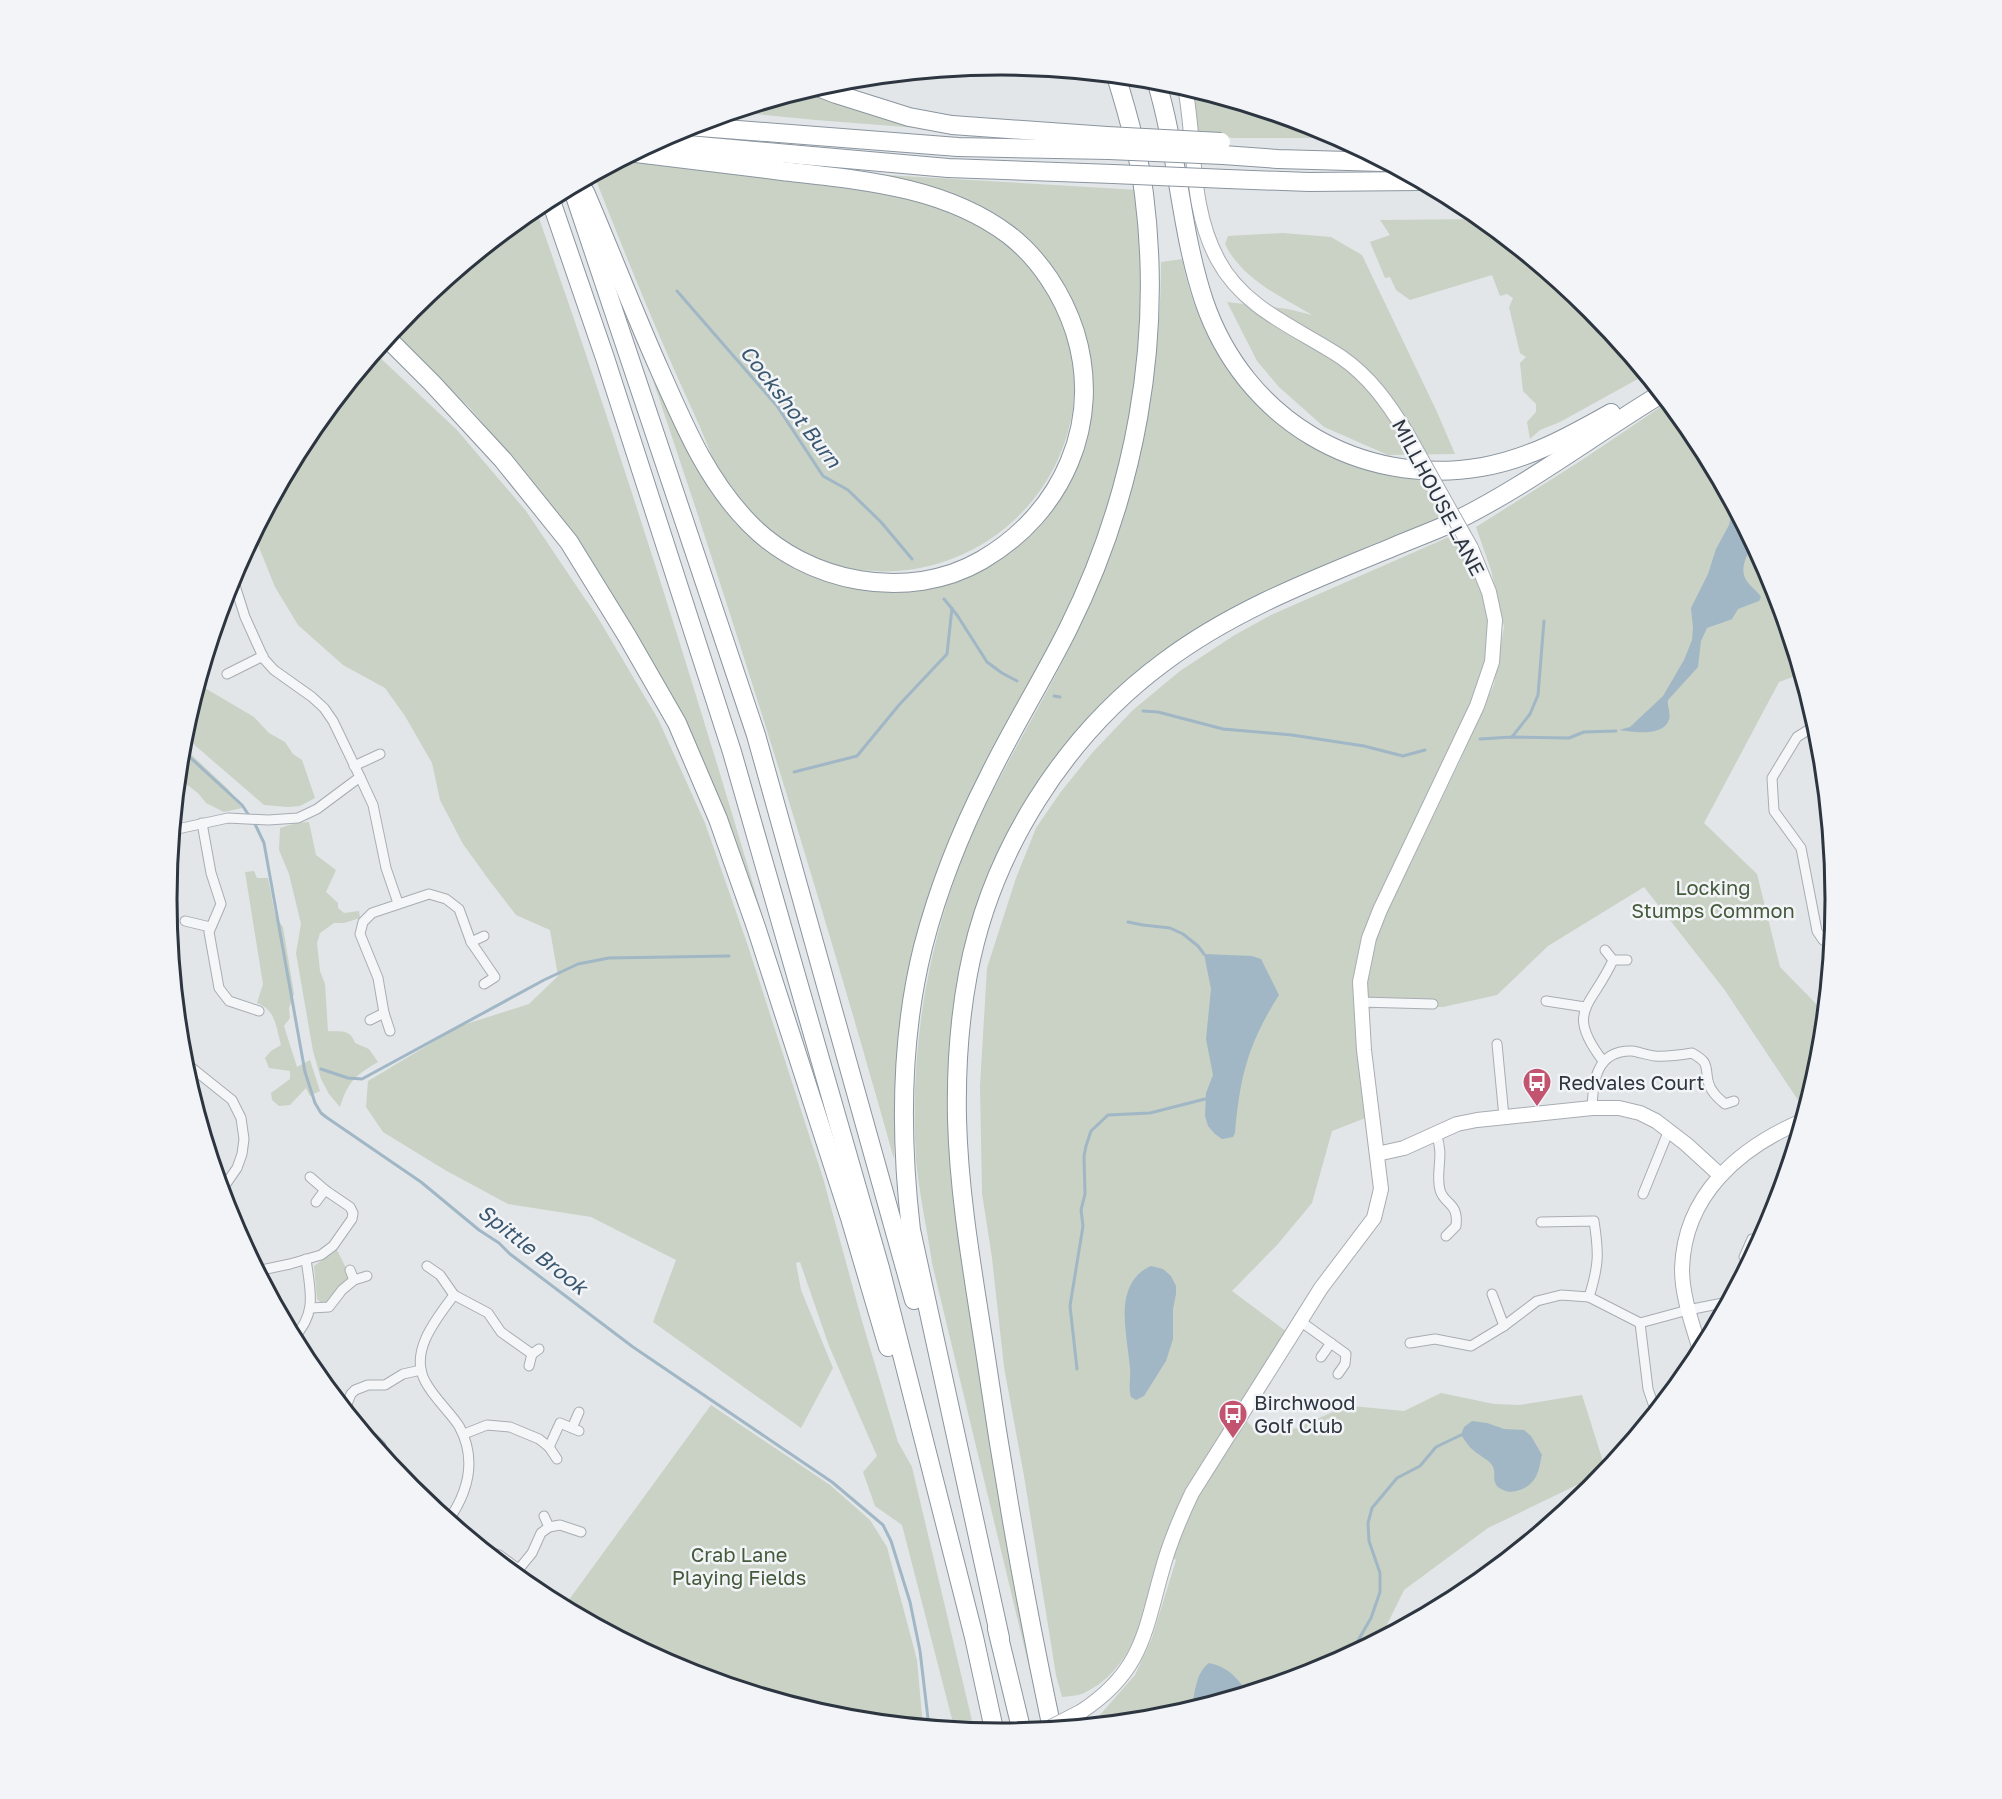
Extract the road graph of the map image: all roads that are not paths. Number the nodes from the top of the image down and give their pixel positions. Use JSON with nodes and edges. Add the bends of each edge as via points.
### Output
{"nodes":[{"id":1,"x":1118,"y":84,"type":"edge"},
{"id":2,"x":1159,"y":90,"type":"edge"},
{"id":3,"x":833,"y":93,"type":"edge"},
{"id":4,"x":1190,"y":98,"type":"edge"},
{"id":5,"x":718,"y":126,"type":"edge"},
{"id":6,"x":713,"y":128,"type":"edge"},
{"id":7,"x":736,"y":129,"type":"junction"},
{"id":8,"x":673,"y":143,"type":"edge"},
{"id":9,"x":1108,"y":143,"type":"junction"},
{"id":10,"x":1222,"y":148,"type":"junction"},
{"id":11,"x":1349,"y":152,"type":"edge"},
{"id":12,"x":648,"y":155,"type":"edge"},
{"id":13,"x":1369,"y":162,"type":"edge"},
{"id":14,"x":1406,"y":181,"type":"edge"},
{"id":15,"x":584,"y":188,"type":"edge"},
{"id":16,"x":575,"y":194,"type":"edge"},
{"id":17,"x":553,"y":208,"type":"edge"},
{"id":18,"x":393,"y":344,"type":"edge"},
{"id":19,"x":1650,"y":392,"type":"edge"},
{"id":20,"x":1655,"y":398,"type":"edge"},
{"id":21,"x":237,"y":590,"type":"edge"},
{"id":22,"x":263,"y":656,"type":"junction"},
{"id":23,"x":227,"y":674,"type":"dead end"},
{"id":24,"x":1808,"y":730,"type":"edge"},
{"id":25,"x":380,"y":754,"type":"dead end"},
{"id":26,"x":354,"y":766,"type":"junction"},
{"id":27,"x":360,"y":777,"type":"junction"},
{"id":28,"x":202,"y":823,"type":"junction"},
{"id":29,"x":180,"y":828,"type":"edge"},
{"id":30,"x":398,"y":903,"type":"junction"},
{"id":31,"x":185,"y":921,"type":"dead end"},
{"id":32,"x":210,"y":927,"type":"junction"},
{"id":33,"x":484,"y":936,"type":"dead end"},
{"id":34,"x":1824,"y":940,"type":"edge"},
{"id":35,"x":471,"y":942,"type":"junction"},
{"id":36,"x":1605,"y":950,"type":"dead end"},
{"id":37,"x":1613,"y":960,"type":"junction"},
{"id":38,"x":1627,"y":960,"type":"dead end"},
{"id":39,"x":484,"y":984,"type":"dead end"},
{"id":40,"x":1546,"y":1001,"type":"dead end"},
{"id":41,"x":1360,"y":1002,"type":"junction"},
{"id":42,"x":1433,"y":1004,"type":"dead end"},
{"id":43,"x":1585,"y":1007,"type":"junction"},
{"id":44,"x":259,"y":1011,"type":"dead end"},
{"id":45,"x":384,"y":1013,"type":"junction"},
{"id":46,"x":370,"y":1020,"type":"dead end"},
{"id":47,"x":390,"y":1030,"type":"dead end"},
{"id":48,"x":1497,"y":1044,"type":"dead end"},
{"id":49,"x":1603,"y":1061,"type":"junction"},
{"id":50,"x":194,"y":1070,"type":"edge"},
{"id":51,"x":1734,"y":1101,"type":"dead end"},
{"id":52,"x":1592,"y":1108,"type":"junction"},
{"id":53,"x":1504,"y":1117,"type":"junction"},
{"id":54,"x":1793,"y":1126,"type":"edge"},
{"id":55,"x":1669,"y":1130,"type":"junction"},
{"id":56,"x":1436,"y":1134,"type":"junction"},
{"id":57,"x":1377,"y":1154,"type":"junction"},
{"id":58,"x":1720,"y":1175,"type":"junction"},
{"id":59,"x":310,"y":1177,"type":"dead end"},
{"id":60,"x":227,"y":1183,"type":"edge"},
{"id":61,"x":325,"y":1190,"type":"junction"},
{"id":62,"x":1643,"y":1194,"type":"dead end"},
{"id":63,"x":316,"y":1202,"type":"dead end"},
{"id":64,"x":1541,"y":1222,"type":"dead end"},
{"id":65,"x":1446,"y":1236,"type":"dead end"},
{"id":66,"x":306,"y":1259,"type":"junction"},
{"id":67,"x":427,"y":1266,"type":"dead end"},
{"id":68,"x":265,"y":1269,"type":"edge"},
{"id":69,"x":350,"y":1270,"type":"dead end"},
{"id":70,"x":368,"y":1276,"type":"dead end"},
{"id":71,"x":354,"y":1280,"type":"junction"},
{"id":72,"x":1492,"y":1294,"type":"dead end"},
{"id":73,"x":454,"y":1295,"type":"junction"},
{"id":74,"x":1588,"y":1297,"type":"junction"},
{"id":75,"x":1719,"y":1304,"type":"edge"},
{"id":76,"x":311,"y":1308,"type":"junction"},
{"id":77,"x":1688,"y":1310,"type":"junction"},
{"id":78,"x":1300,"y":1321,"type":"junction"},
{"id":79,"x":1640,"y":1323,"type":"junction"},
{"id":80,"x":1504,"y":1326,"type":"junction"},
{"id":81,"x":299,"y":1332,"type":"edge"},
{"id":82,"x":1697,"y":1341,"type":"edge"},
{"id":83,"x":1331,"y":1343,"type":"junction"},
{"id":84,"x":1410,"y":1343,"type":"dead end"},
{"id":85,"x":1321,"y":1357,"type":"dead end"},
{"id":86,"x":529,"y":1366,"type":"dead end"},
{"id":87,"x":421,"y":1370,"type":"junction"},
{"id":88,"x":1338,"y":1374,"type":"dead end"},
{"id":89,"x":348,"y":1402,"type":"edge"},
{"id":90,"x":1653,"y":1403,"type":"edge"},
{"id":91,"x":579,"y":1412,"type":"dead end"},
{"id":92,"x":464,"y":1434,"type":"junction"},
{"id":93,"x":549,"y":1447,"type":"junction"},
{"id":94,"x":557,"y":1459,"type":"dead end"},
{"id":95,"x":452,"y":1514,"type":"edge"},
{"id":96,"x":544,"y":1516,"type":"dead end"},
{"id":97,"x":549,"y":1527,"type":"junction"},
{"id":98,"x":581,"y":1532,"type":"dead end"},
{"id":99,"x":519,"y":1568,"type":"edge"},
{"id":100,"x":974,"y":1636,"type":"junction"},
{"id":101,"x":1000,"y":1638,"type":"junction"},
{"id":102,"x":1062,"y":1721,"type":"edge"},
{"id":103,"x":1050,"y":1722,"type":"edge"},
{"id":104,"x":1020,"y":1723,"type":"edge"},
{"id":105,"x":993,"y":1724,"type":"edge"}],
"edges":[{"from":1,"to":101,"type":"highway","via":[[1144,191],[1149,263],[1149,325],[1141,406],[1132,448],[1120,496],[1087,589],[988,777],[954,853],[923,948],[907,1047],[903,1138],[911,1230]]},
{"from":2,"to":19,"type":"highway","via":[[1194,270],[1205,303],[1244,378],[1288,421],[1347,454],[1392,467],[1446,471],[1527,456]]},
{"from":3,"to":9,"type":"highway","via":[[909,117],[952,125]]},
{"from":4,"to":41,"type":"street","name":"MILLHOUSE LANE","bridge":true,"via":[[1197,194],[1204,226],[1225,273],[1248,299],[1342,358],[1375,385],[1471,548],[1489,592],[1495,620],[1492,662],[1477,706],[1369,938]]},
{"from":5,"to":7,"type":"highway"},
{"from":6,"to":7,"type":"highway"},
{"from":7,"to":9,"type":"highway","via":[[958,147]]},
{"from":8,"to":14,"type":"highway","bridge":true,"via":[[948,168],[1309,182]]},
{"from":9,"to":10,"type":"highway","bridge":true},
{"from":10,"to":11,"type":"highway"},
{"from":10,"to":13,"type":"highway","via":[[1278,159]]},
{"from":12,"to":15,"type":"highway","via":[[907,189],[944,200],[1009,235],[1051,281],[1069,314],[1084,376],[1074,452],[1058,486],[1036,517],[979,562],[941,576],[895,583],[836,576],[768,541],[726,497],[691,442]]},
{"from":16,"to":101,"type":"highway","via":[[756,735],[916,1309]]},
{"from":17,"to":100,"type":"highway","via":[[732,752],[880,1268]]},
{"from":18,"to":100,"type":"highway","via":[[503,460],[569,542],[676,723],[718,819],[756,927],[850,1218]]},
{"from":20,"to":103,"type":"highway","via":[[1480,508],[1252,608],[1164,662],[1117,702],[1081,740],[1031,808],[1009,850],[976,938],[968,974],[960,1037],[957,1121],[965,1212],[989,1377]]},
{"from":21,"to":22,"type":"street"},
{"from":22,"to":23,"type":"street"},
{"from":22,"to":26,"type":"street","via":[[274,670],[324,708]]},
{"from":24,"to":34,"type":"street","via":[[1797,737],[1772,778],[1774,811],[1801,848],[1817,931]]},
{"from":25,"to":26,"type":"street"},
{"from":26,"to":27,"type":"street"},
{"from":27,"to":28,"type":"street","via":[[307,814],[287,820],[228,818]]},
{"from":27,"to":30,"type":"street","via":[[373,805]]},
{"from":28,"to":29,"type":"street"},
{"from":28,"to":32,"type":"street","via":[[221,904]]},
{"from":30,"to":35,"type":"street","via":[[429,894],[446,899],[459,909]]},
{"from":30,"to":45,"type":"street","via":[[369,915],[360,930],[380,985]]},
{"from":31,"to":32,"type":"street"},
{"from":32,"to":44,"type":"street","via":[[222,993],[234,1003]]},
{"from":33,"to":35,"type":"street"},
{"from":35,"to":39,"type":"street","via":[[495,976]]},
{"from":36,"to":37,"type":"street"},
{"from":37,"to":38,"type":"street"},
{"from":37,"to":43,"type":"street"},
{"from":40,"to":43,"type":"street"},
{"from":41,"to":42,"type":"street"},
{"from":41,"to":57,"type":"street","name":"MILLHOUSE LANE"},
{"from":43,"to":49,"type":"street","via":[[1584,1032]]},
{"from":45,"to":46,"type":"street"},
{"from":45,"to":47,"type":"street"},
{"from":48,"to":53,"type":"street"},
{"from":49,"to":51,"type":"street","via":[[1631,1051],[1656,1056],[1692,1053],[1708,1067],[1713,1093],[1725,1104]]},
{"from":49,"to":52,"type":"street","via":[[1596,1072]]},
{"from":50,"to":60,"type":"street","via":[[232,1100],[241,1118],[242,1154]]},
{"from":52,"to":53,"type":"street"},
{"from":52,"to":55,"type":"street","via":[[1640,1113]]},
{"from":53,"to":56,"type":"street","via":[[1457,1124]]},
{"from":54,"to":58,"type":"street","via":[[1756,1146]]},
{"from":55,"to":58,"type":"street"},
{"from":55,"to":62,"type":"street"},
{"from":56,"to":57,"type":"street"},
{"from":56,"to":65,"type":"street","via":[[1441,1150],[1439,1186],[1457,1217],[1456,1226]]},
{"from":57,"to":78,"type":"street","name":"MILLHOUSE LANE","via":[[1381,1190],[1374,1218]]},
{"from":58,"to":77,"type":"street","via":[[1698,1207],[1684,1247],[1682,1270]]},
{"from":59,"to":61,"type":"street"},
{"from":61,"to":63,"type":"street"},
{"from":61,"to":66,"type":"street","via":[[350,1208],[353,1216],[330,1250]]},
{"from":64,"to":74,"type":"street","via":[[1594,1221],[1599,1252],[1597,1273]]},
{"from":66,"to":68,"type":"street"},
{"from":66,"to":76,"type":"street"},
{"from":67,"to":73,"type":"street","via":[[440,1275]]},
{"from":69,"to":71,"type":"street"},
{"from":70,"to":71,"type":"street"},
{"from":71,"to":76,"type":"street","via":[[329,1307]]},
{"from":72,"to":80,"type":"street"},
{"from":73,"to":86,"type":"street","via":[[488,1313],[501,1332],[536,1352]]},
{"from":73,"to":87,"type":"street","via":[[429,1331],[420,1356]]},
{"from":74,"to":79,"type":"street"},
{"from":74,"to":80,"type":"street","via":[[1562,1295],[1537,1301]]},
{"from":75,"to":77,"type":"street"},
{"from":76,"to":81,"type":"street"},
{"from":77,"to":79,"type":"street"},
{"from":77,"to":82,"type":"street"},
{"from":78,"to":83,"type":"street"},
{"from":78,"to":102,"type":"street","name":"MILLHOUSE LANE","bridge":true,"via":[[1192,1493],[1177,1524],[1142,1642],[1131,1663],[1110,1689]]},
{"from":79,"to":90,"type":"street"},
{"from":80,"to":84,"type":"street","via":[[1471,1346],[1435,1339]]},
{"from":83,"to":85,"type":"street"},
{"from":83,"to":88,"type":"street","via":[[1346,1354],[1346,1364]]},
{"from":87,"to":89,"type":"street","via":[[402,1374],[385,1385],[356,1390]]},
{"from":87,"to":92,"type":"street"},
{"from":91,"to":93,"type":"street","via":[[576,1430],[560,1423]]},
{"from":92,"to":93,"type":"street","via":[[487,1425],[501,1425],[529,1434]]},
{"from":92,"to":95,"type":"street","via":[[470,1456],[469,1473]]},
{"from":93,"to":94,"type":"street"},
{"from":96,"to":97,"type":"street"},
{"from":97,"to":98,"type":"street","via":[[560,1525]]},
{"from":97,"to":99,"type":"street"},
{"from":100,"to":105,"type":"highway"},
{"from":101,"to":104,"type":"highway"}]}
